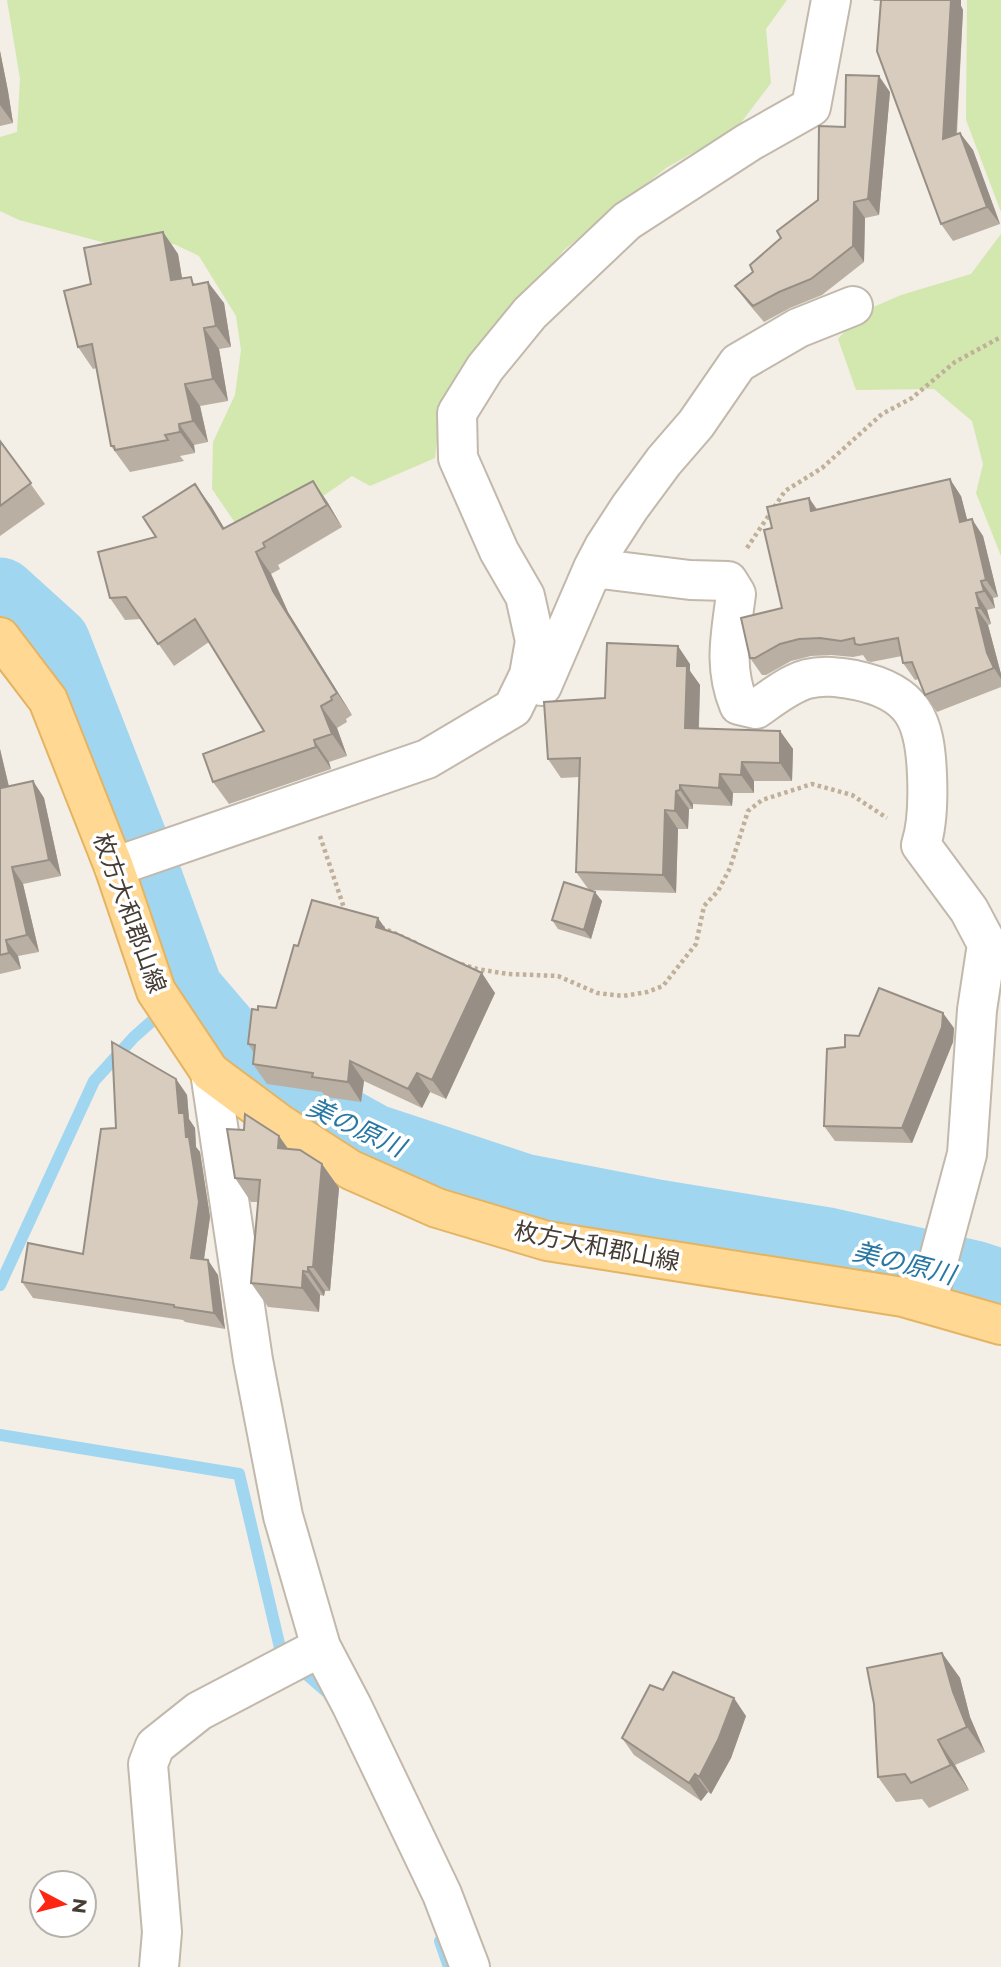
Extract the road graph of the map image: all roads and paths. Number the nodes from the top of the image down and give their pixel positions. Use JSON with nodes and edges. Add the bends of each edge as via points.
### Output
{"nodes":[{"id":1,"x":831,"y":0,"type":"edge"},
{"id":2,"x":853,"y":306,"type":"dead end"},
{"id":3,"x":1001,"y":337,"type":"edge"},
{"id":4,"x":593,"y":568,"type":"junction"},
{"id":5,"x":728,"y":581,"type":"junction"},
{"id":6,"x":0,"y":637,"type":"edge"},
{"id":7,"x":513,"y":708,"type":"junction"},
{"id":8,"x":308,"y":801,"type":"junction"},
{"id":9,"x":921,"y":845,"type":"junction"},
{"id":10,"x":114,"y":867,"type":"junction"},
{"id":11,"x":349,"y":915,"type":"edge"},
{"id":12,"x":377,"y":926,"type":"edge"},
{"id":13,"x":422,"y":946,"type":"edge"},
{"id":14,"x":454,"y":961,"type":"edge"},
{"id":15,"x":210,"y":1072,"type":"junction"},
{"id":16,"x":927,"y":1303,"type":"junction"},
{"id":17,"x":1001,"y":1325,"type":"edge"},
{"id":18,"x":321,"y":1647,"type":"junction"},
{"id":19,"x":159,"y":1967,"type":"edge"},
{"id":20,"x":470,"y":1967,"type":"edge"}],
"edges":[{"from":1,"to":7,"type":"street","via":[[811,107],[627,221],[530,313],[485,368],[457,413],[458,458],[499,551],[525,596],[535,641],[529,675]]},
{"from":2,"to":4,"type":"street","via":[[797,328],[738,363],[630,507]]},
{"from":3,"to":5,"type":"path","via":[[955,362],[912,398],[882,414],[822,468],[785,491]]},
{"from":4,"to":5,"type":"street"},
{"from":4,"to":7,"type":"street","via":[[537,695]]},
{"from":5,"to":9,"type":"street","via":[[736,594],[728,649],[731,686],[739,705],[756,709],[806,679],[830,676],[890,690],[914,712],[925,743],[927,790]]},
{"from":6,"to":10,"type":"main road","name":"枚方大和郡山線","via":[[48,700]]},
{"from":7,"to":8,"type":"street","via":[[427,759]]},
{"from":8,"to":10,"type":"street"},
{"from":8,"to":11,"type":"path","via":[[342,908]]},
{"from":9,"to":14,"type":"path","via":[[852,795],[807,784],[762,800],[748,811],[730,867],[704,906],[695,944],[663,986],[622,996],[597,993],[558,976],[508,974]]},
{"from":9,"to":16,"type":"street","via":[[969,910],[987,944],[977,1010],[967,1154]]},
{"from":10,"to":15,"type":"main road","name":"枚方大和郡山線","via":[[156,991]]},
{"from":12,"to":13,"type":"path"},
{"from":15,"to":16,"type":"main road","name":"枚方大和郡山線","via":[[351,1170],[437,1208],[547,1241]]},
{"from":15,"to":18,"type":"street","via":[[253,1360],[281,1503]]},
{"from":16,"to":17,"type":"main road","name":"枚方大和郡山線"},
{"from":18,"to":19,"type":"street","via":[[199,1711],[155,1746],[148,1764],[162,1931]]},
{"from":18,"to":20,"type":"street","via":[[442,1894]]}]}
